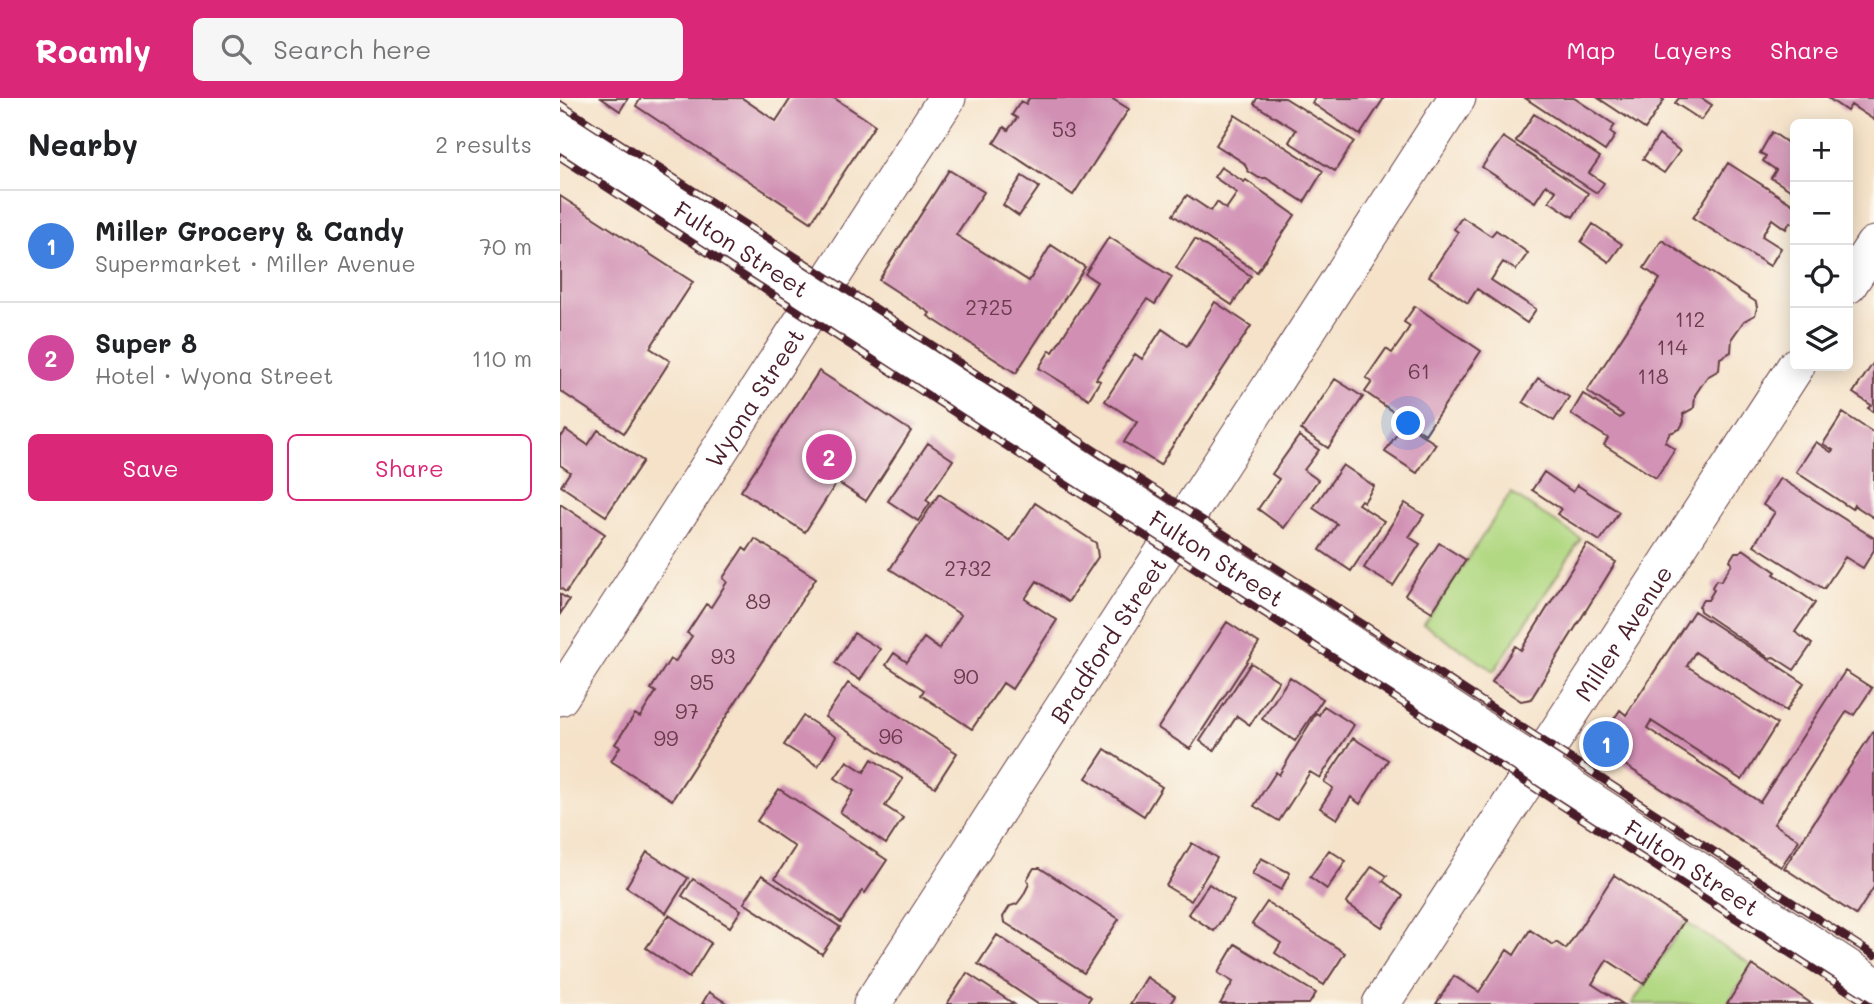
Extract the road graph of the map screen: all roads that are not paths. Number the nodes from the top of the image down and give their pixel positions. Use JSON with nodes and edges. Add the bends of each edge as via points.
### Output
{"nodes":[{"id":1,"x":947,"y":98,"type":"edge"},
{"id":2,"x":1457,"y":98,"type":"edge"},
{"id":3,"x":560,"y":130,"type":"edge"},
{"id":4,"x":1874,"y":245,"type":"edge"},
{"id":5,"x":1853,"y":277,"type":"edge"},
{"id":6,"x":818,"y":299,"type":"junction"},
{"id":7,"x":1793,"y":371,"type":"edge"},
{"id":8,"x":1176,"y":533,"type":"junction"},
{"id":9,"x":560,"y":697,"type":"edge"},
{"id":10,"x":1538,"y":765,"type":"junction"},
{"id":11,"x":1874,"y":985,"type":"edge"},
{"id":12,"x":873,"y":1004,"type":"edge"},
{"id":13,"x":1381,"y":1004,"type":"edge"}],
"edges":[{"from":1,"to":6,"type":"street","name":"Wyona Street"},
{"from":2,"to":8,"type":"street","name":"Bradford Street"},
{"from":3,"to":6,"type":"street","name":"Fulton Street"},
{"from":4,"to":5,"type":"street"},
{"from":6,"to":8,"type":"street","name":"Fulton Street"},
{"from":6,"to":9,"type":"street","name":"Wyona Street"},
{"from":7,"to":10,"type":"street","name":"Miller Avenue"},
{"from":8,"to":10,"type":"street","name":"Fulton Street"},
{"from":8,"to":12,"type":"street","name":"Bradford Street"},
{"from":10,"to":11,"type":"street","name":"Fulton Street"},
{"from":10,"to":13,"type":"street","name":"Miller Avenue"}]}
